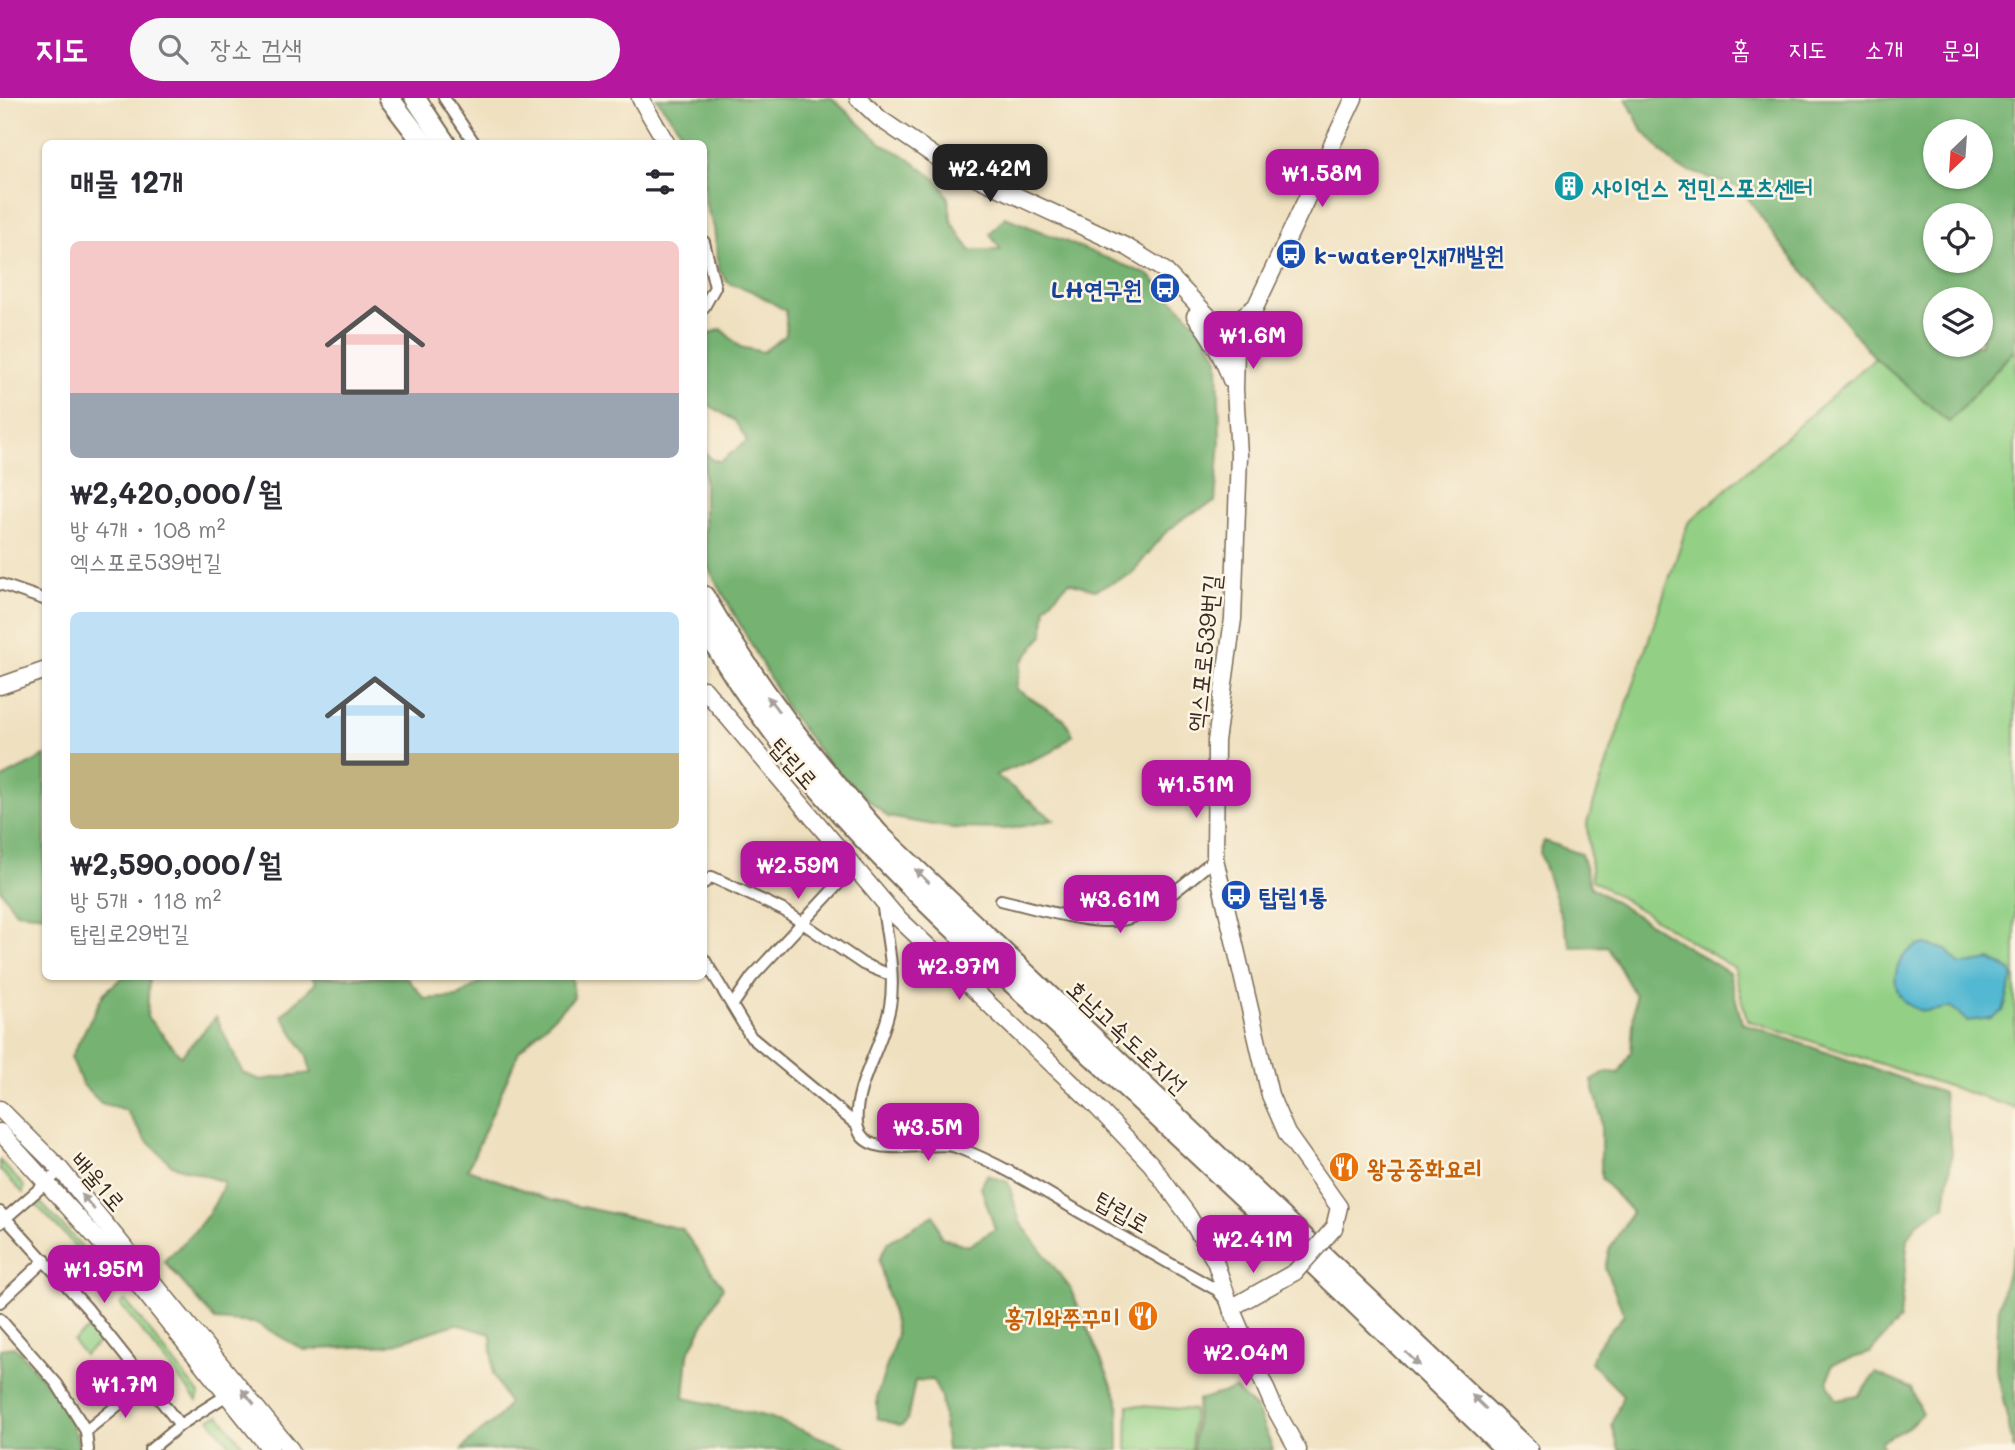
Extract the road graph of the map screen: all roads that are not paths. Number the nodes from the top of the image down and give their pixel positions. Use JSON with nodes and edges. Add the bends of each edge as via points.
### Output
{"nodes":[{"id":1,"x":389,"y":98,"type":"edge"},
{"id":2,"x":415,"y":98,"type":"edge"},
{"id":3,"x":443,"y":98,"type":"edge"},
{"id":4,"x":639,"y":98,"type":"edge"},
{"id":5,"x":858,"y":98,"type":"edge"},
{"id":6,"x":1354,"y":98,"type":"edge"},
{"id":7,"x":421,"y":140,"type":"edge"},
{"id":8,"x":443,"y":140,"type":"edge"},
{"id":9,"x":472,"y":140,"type":"edge"},
{"id":10,"x":665,"y":140,"type":"edge"},
{"id":11,"x":707,"y":254,"type":"edge"},
{"id":12,"x":707,"y":302,"type":"edge"},
{"id":13,"x":1227,"y":333,"type":"junction"},
{"id":14,"x":1234,"y":390,"type":"junction"},
{"id":15,"x":0,"y":584,"type":"edge"},
{"id":16,"x":42,"y":599,"type":"edge"},
{"id":17,"x":707,"y":601,"type":"edge"},
{"id":18,"x":707,"y":631,"type":"edge"},
{"id":19,"x":42,"y":671,"type":"edge"},
{"id":20,"x":0,"y":685,"type":"edge"},
{"id":21,"x":707,"y":693,"type":"edge"},
{"id":22,"x":1216,"y":859,"type":"junction"},
{"id":23,"x":854,"y":867,"type":"junction"},
{"id":24,"x":707,"y":881,"type":"edge"},
{"id":25,"x":1001,"y":900,"type":"dead end"},
{"id":26,"x":882,"y":901,"type":"junction"},
{"id":27,"x":802,"y":922,"type":"junction"},
{"id":28,"x":707,"y":963,"type":"edge"},
{"id":29,"x":890,"y":975,"type":"junction"},
{"id":30,"x":734,"y":1003,"type":"junction"},
{"id":31,"x":0,"y":1109,"type":"edge"},
{"id":32,"x":857,"y":1125,"type":"junction"},
{"id":33,"x":0,"y":1132,"type":"edge"},
{"id":34,"x":61,"y":1170,"type":"junction"},
{"id":35,"x":48,"y":1182,"type":"junction"},
{"id":36,"x":2,"y":1218,"type":"edge"},
{"id":37,"x":45,"y":1260,"type":"junction"},
{"id":38,"x":0,"y":1303,"type":"edge"},
{"id":39,"x":1231,"y":1308,"type":"junction"},
{"id":40,"x":0,"y":1319,"type":"edge"},
{"id":41,"x":145,"y":1383,"type":"junction"},
{"id":42,"x":227,"y":1395,"type":"junction"},
{"id":43,"x":180,"y":1424,"type":"junction"},
{"id":44,"x":86,"y":1431,"type":"junction"},
{"id":45,"x":88,"y":1450,"type":"edge"},
{"id":46,"x":150,"y":1450,"type":"edge"},
{"id":47,"x":271,"y":1450,"type":"edge"},
{"id":48,"x":291,"y":1450,"type":"edge"},
{"id":49,"x":1298,"y":1450,"type":"edge"},
{"id":50,"x":1506,"y":1450,"type":"edge"},
{"id":51,"x":1528,"y":1450,"type":"edge"}],
"edges":[{"from":1,"to":7,"type":"highway"},
{"from":2,"to":8,"type":"highway"},
{"from":3,"to":9,"type":"street"},
{"from":4,"to":10,"type":"main road"},
{"from":5,"to":13,"type":"main road","via":[[878,118],[944,163],[1127,247],[1164,270]]},
{"from":6,"to":13,"type":"main road","via":[[1252,318]]},
{"from":11,"to":12,"type":"street","via":[[715,287]]},
{"from":13,"to":14,"type":"main road"},
{"from":13,"to":14,"type":"main road","via":[[1228,352],[1218,351]]},
{"from":14,"to":22,"type":"main road","name":"엑스포로539번길","via":[[1239,455],[1233,619],[1216,741]]},
{"from":15,"to":16,"type":"street"},
{"from":51,"to":17,"type":"highway","name":"호남고속도로지선","one_way":true,"via":[[880,834],[767,697]]},
{"from":18,"to":50,"type":"highway","name":"호남고속도로지선","one_way":true,"via":[[754,706],[870,847]]},
{"from":19,"to":20,"type":"main road"},
{"from":21,"to":23,"type":"main road","name":"탑립로"},
{"from":22,"to":25,"type":"street","via":[[1128,919],[1094,920]]},
{"from":22,"to":39,"type":"main road","name":"엑스포로539번길","bridge":true,"via":[[1270,1095],[1287,1134],[1339,1207],[1334,1228],[1295,1272]]},
{"from":23,"to":26,"type":"main road","name":"탑립로"},
{"from":23,"to":27,"type":"street"},
{"from":24,"to":27,"type":"street","via":[[712,877]]},
{"from":26,"to":29,"type":"street"},
{"from":26,"to":39,"type":"main road","name":"탑립로","via":[[1151,1164],[1215,1261]]},
{"from":27,"to":29,"type":"street","via":[[863,964]]},
{"from":27,"to":30,"type":"street"},
{"from":28,"to":30,"type":"street","name":"탑립로"},
{"from":29,"to":32,"type":"street","via":[[890,1007],[862,1088]]},
{"from":30,"to":32,"type":"street","name":"탑립로","via":[[751,1037]]},
{"from":31,"to":34,"type":"main road","name":"배울1로"},
{"from":32,"to":39,"type":"street","name":"탑립로","via":[[862,1136],[874,1144],[904,1149],[953,1145],[1011,1172],[1217,1290]]},
{"from":33,"to":35,"type":"main road","name":"배울1로"},
{"from":34,"to":35,"type":"street"},
{"from":48,"to":34,"type":"main road","name":"배울1로","one_way":true},
{"from":35,"to":36,"type":"street"},
{"from":35,"to":42,"type":"main road","name":"배울1로"},
{"from":36,"to":37,"type":"street"},
{"from":37,"to":38,"type":"street"},
{"from":37,"to":41,"type":"street"},
{"from":39,"to":49,"type":"main road"},
{"from":40,"to":44,"type":"street","via":[[57,1384]]},
{"from":41,"to":43,"type":"street"},
{"from":41,"to":44,"type":"street"},
{"from":42,"to":43,"type":"street"},
{"from":42,"to":47,"type":"main road","name":"배울1로"},
{"from":43,"to":46,"type":"street"},
{"from":44,"to":45,"type":"street"}]}
